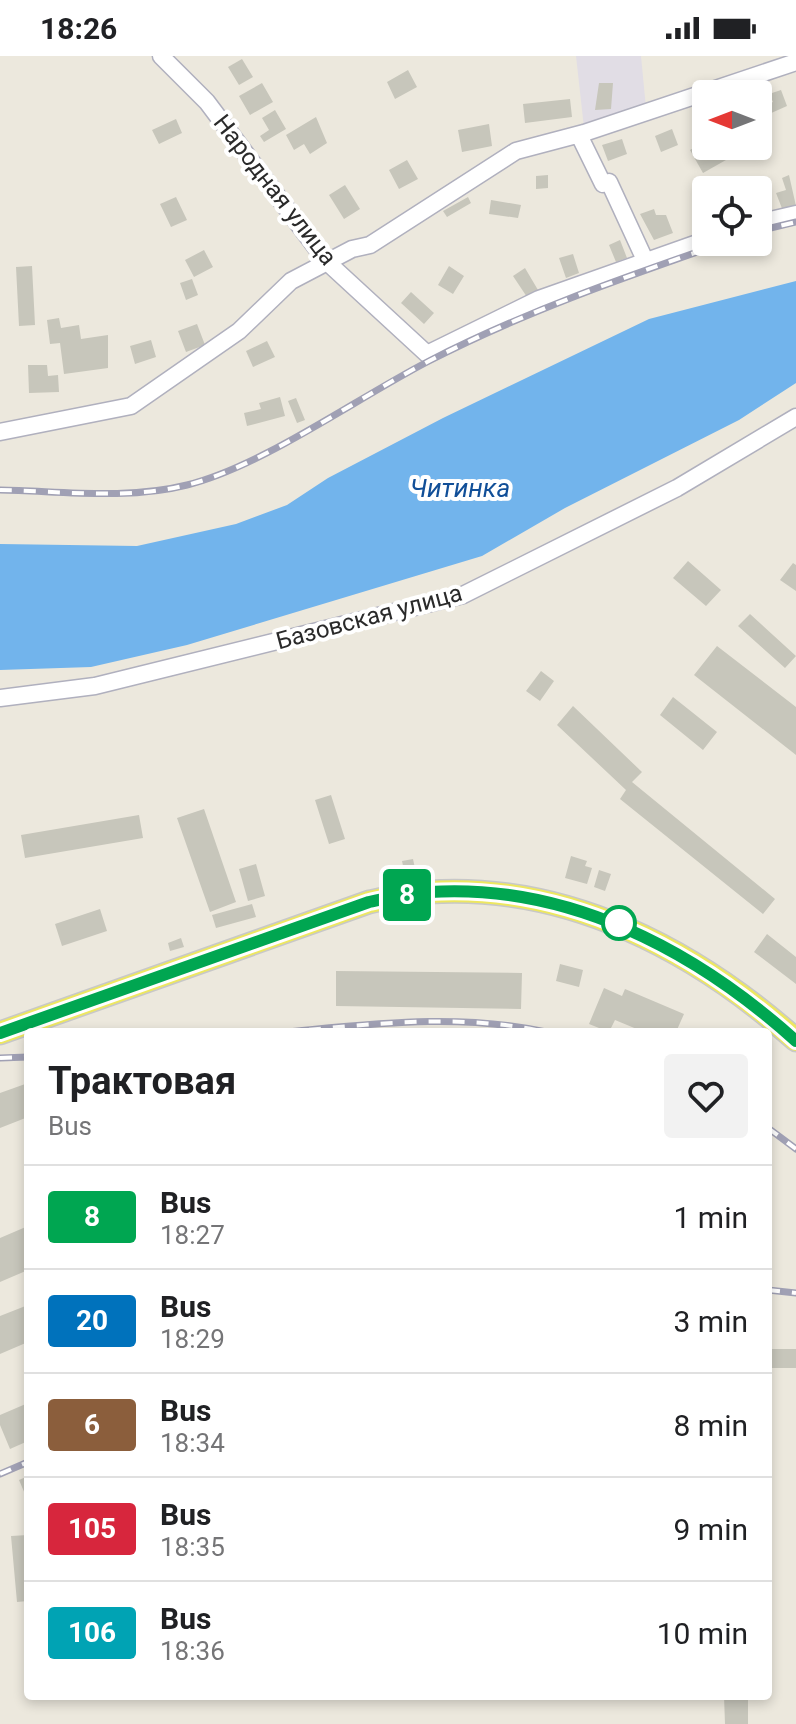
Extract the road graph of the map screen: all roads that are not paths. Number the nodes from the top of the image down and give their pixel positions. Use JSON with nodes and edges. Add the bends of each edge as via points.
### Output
{"nodes":[{"id":1,"x":161,"y":56,"type":"edge"},
{"id":2,"x":796,"y":62,"type":"edge"},
{"id":3,"x":579,"y":135,"type":"junction"},
{"id":4,"x":796,"y":214,"type":"edge"},
{"id":5,"x":772,"y":220,"type":"edge"},
{"id":6,"x":692,"y":245,"type":"edge"},
{"id":7,"x":645,"y":260,"type":"junction"},
{"id":8,"x":326,"y":261,"type":"junction"},
{"id":9,"x":796,"y":417,"type":"edge"},
{"id":10,"x":0,"y":432,"type":"edge"},
{"id":11,"x":0,"y":698,"type":"edge"},
{"id":12,"x":0,"y":1033,"type":"edge"},
{"id":13,"x":796,"y":1040,"type":"edge"}],
"edges":[{"from":1,"to":8,"type":"street","name":"Народная улица","via":[[207,102]]},
{"from":2,"to":3,"type":"street"},
{"from":3,"to":7,"type":"street","via":[[603,184],[609,182]]},
{"from":3,"to":8,"type":"street","via":[[516,151],[370,245]]},
{"from":4,"to":5,"type":"street"},
{"from":6,"to":7,"type":"street"},
{"from":7,"to":8,"type":"street","name":"Народная улица","via":[[539,299],[427,354]]},
{"from":8,"to":10,"type":"street","via":[[291,281],[239,331],[131,406]]},
{"from":9,"to":11,"type":"street","name":"Базовская улица","via":[[677,488],[463,595],[95,686]]},
{"from":12,"to":13,"type":"main road","via":[[369,902],[429,892],[505,894],[634,929],[706,968]]}]}
